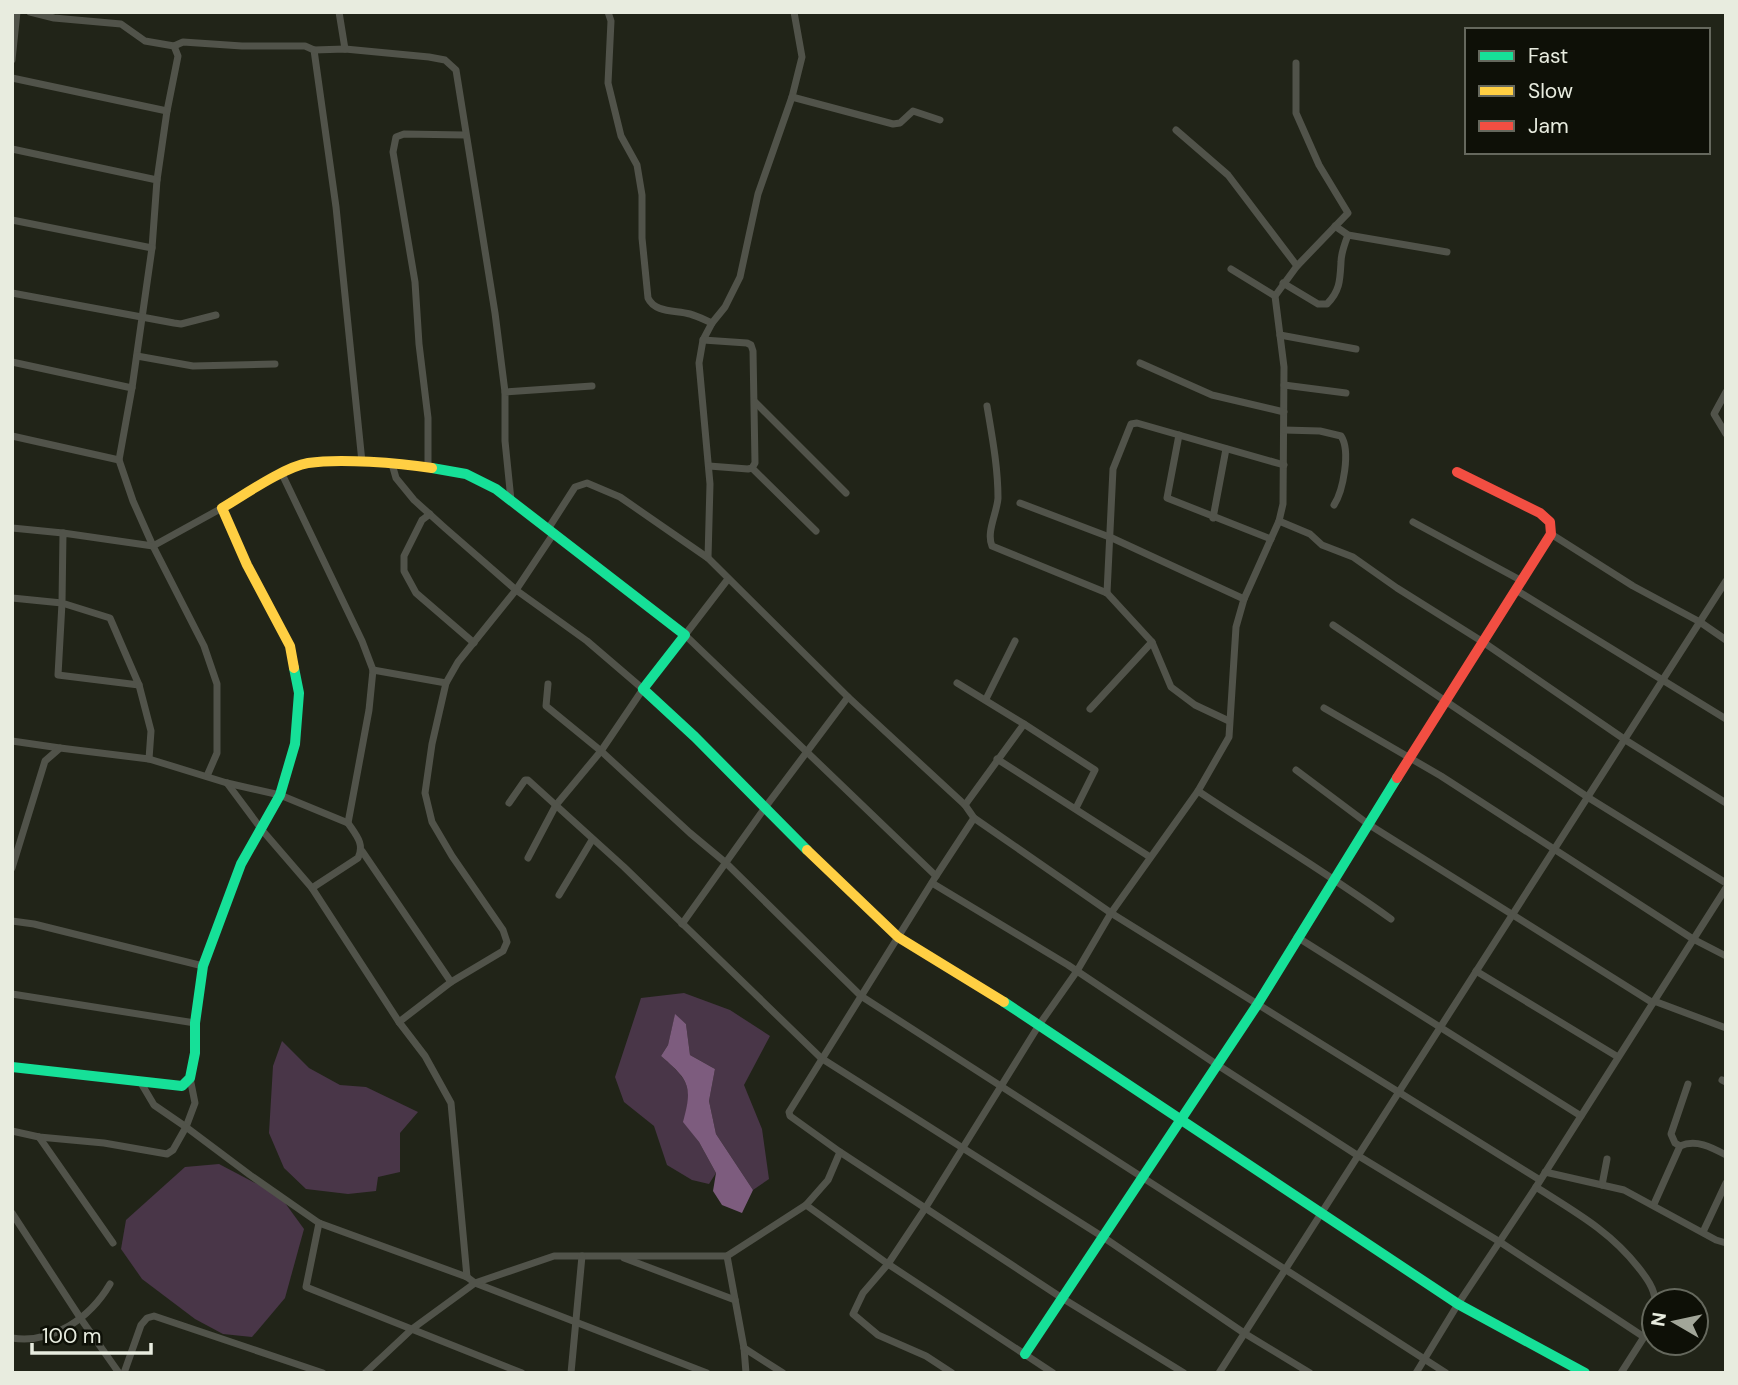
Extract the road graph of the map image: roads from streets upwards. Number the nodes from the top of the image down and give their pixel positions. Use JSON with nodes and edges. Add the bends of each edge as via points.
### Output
{"nodes":[{"id":1,"x":17,"y":12,"type":"edge"},
{"id":2,"x":30,"y":12,"type":"edge"},
{"id":3,"x":339,"y":12,"type":"edge"},
{"id":4,"x":608,"y":12,"type":"edge"},
{"id":5,"x":794,"y":12,"type":"edge"},
{"id":6,"x":174,"y":46,"type":"junction"},
{"id":7,"x":345,"y":49,"type":"junction"},
{"id":8,"x":314,"y":50,"type":"junction"},
{"id":9,"x":12,"y":60,"type":"edge"},
{"id":10,"x":1296,"y":63,"type":"dead end"},
{"id":11,"x":12,"y":78,"type":"edge"},
{"id":12,"x":792,"y":97,"type":"junction"},
{"id":13,"x":166,"y":111,"type":"junction"},
{"id":14,"x":940,"y":120,"type":"dead end"},
{"id":15,"x":1176,"y":130,"type":"dead end"},
{"id":16,"x":466,"y":135,"type":"junction"},
{"id":17,"x":12,"y":149,"type":"edge"},
{"id":18,"x":157,"y":180,"type":"junction"},
{"id":19,"x":12,"y":220,"type":"edge"},
{"id":20,"x":1335,"y":226,"type":"junction"},
{"id":21,"x":1348,"y":234,"type":"junction"},
{"id":22,"x":152,"y":248,"type":"junction"},
{"id":23,"x":1447,"y":252,"type":"dead end"},
{"id":24,"x":1297,"y":266,"type":"junction"},
{"id":25,"x":1231,"y":270,"type":"dead end"},
{"id":26,"x":1283,"y":283,"type":"junction"},
{"id":27,"x":12,"y":293,"type":"edge"},
{"id":28,"x":1275,"y":296,"type":"junction"},
{"id":29,"x":216,"y":315,"type":"dead end"},
{"id":30,"x":142,"y":318,"type":"junction"},
{"id":31,"x":712,"y":323,"type":"junction"},
{"id":32,"x":1280,"y":335,"type":"junction"},
{"id":33,"x":703,"y":340,"type":"junction"},
{"id":34,"x":1356,"y":349,"type":"dead end"},
{"id":35,"x":137,"y":356,"type":"junction"},
{"id":36,"x":12,"y":362,"type":"edge"},
{"id":37,"x":1140,"y":362,"type":"dead end"},
{"id":38,"x":275,"y":365,"type":"dead end"},
{"id":39,"x":1284,"y":385,"type":"junction"},
{"id":40,"x":592,"y":386,"type":"dead end"},
{"id":41,"x":132,"y":388,"type":"junction"},
{"id":42,"x":505,"y":392,"type":"junction"},
{"id":43,"x":1726,"y":392,"type":"edge"},
{"id":44,"x":1346,"y":393,"type":"dead end"},
{"id":45,"x":754,"y":401,"type":"junction"},
{"id":46,"x":987,"y":406,"type":"dead end"},
{"id":47,"x":1284,"y":412,"type":"junction"},
{"id":48,"x":1284,"y":430,"type":"junction"},
{"id":49,"x":1726,"y":434,"type":"edge"},
{"id":50,"x":1179,"y":435,"type":"junction"},
{"id":51,"x":12,"y":436,"type":"edge"},
{"id":52,"x":1226,"y":449,"type":"junction"},
{"id":53,"x":119,"y":460,"type":"junction"},
{"id":54,"x":362,"y":462,"type":"junction"},
{"id":55,"x":392,"y":464,"type":"junction"},
{"id":56,"x":1284,"y":465,"type":"junction"},
{"id":57,"x":709,"y":466,"type":"junction"},
{"id":58,"x":428,"y":467,"type":"junction"},
{"id":59,"x":752,"y":468,"type":"junction"},
{"id":60,"x":1457,"y":472,"type":"dead end"},
{"id":61,"x":282,"y":474,"type":"junction"},
{"id":62,"x":846,"y":493,"type":"dead end"},
{"id":63,"x":511,"y":500,"type":"junction"},
{"id":64,"x":1020,"y":503,"type":"dead end"},
{"id":65,"x":1334,"y":505,"type":"dead end"},
{"id":66,"x":222,"y":508,"type":"junction"},
{"id":67,"x":430,"y":514,"type":"junction"},
{"id":68,"x":1213,"y":518,"type":"junction"},
{"id":69,"x":1279,"y":521,"type":"junction"},
{"id":70,"x":1413,"y":522,"type":"dead end"},
{"id":71,"x":12,"y":528,"type":"edge"},
{"id":72,"x":551,"y":531,"type":"junction"},
{"id":73,"x":816,"y":531,"type":"dead end"},
{"id":74,"x":63,"y":533,"type":"junction"},
{"id":75,"x":1551,"y":534,"type":"junction"},
{"id":76,"x":1112,"y":538,"type":"junction"},
{"id":77,"x":1271,"y":540,"type":"junction"},
{"id":78,"x":153,"y":546,"type":"junction"},
{"id":79,"x":708,"y":558,"type":"junction"},
{"id":80,"x":727,"y":579,"type":"junction"},
{"id":81,"x":1726,"y":581,"type":"edge"},
{"id":82,"x":1519,"y":585,"type":"junction"},
{"id":83,"x":516,"y":590,"type":"junction"},
{"id":84,"x":1107,"y":593,"type":"junction"},
{"id":85,"x":12,"y":598,"type":"edge"},
{"id":86,"x":1244,"y":599,"type":"junction"},
{"id":87,"x":62,"y":603,"type":"junction"},
{"id":88,"x":1700,"y":622,"type":"junction"},
{"id":89,"x":1333,"y":625,"type":"dead end"},
{"id":90,"x":685,"y":635,"type":"junction"},
{"id":91,"x":1726,"y":640,"type":"edge"},
{"id":92,"x":1015,"y":641,"type":"dead end"},
{"id":93,"x":1152,"y":642,"type":"junction"},
{"id":94,"x":1483,"y":642,"type":"junction"},
{"id":95,"x":474,"y":643,"type":"junction"},
{"id":96,"x":373,"y":670,"type":"junction"},
{"id":97,"x":1662,"y":681,"type":"junction"},
{"id":98,"x":446,"y":683,"type":"junction"},
{"id":99,"x":957,"y":683,"type":"dead end"},
{"id":100,"x":548,"y":684,"type":"dead end"},
{"id":101,"x":139,"y":685,"type":"junction"},
{"id":102,"x":643,"y":689,"type":"junction"},
{"id":103,"x":848,"y":697,"type":"junction"},
{"id":104,"x":986,"y":699,"type":"junction"},
{"id":105,"x":1445,"y":701,"type":"junction"},
{"id":106,"x":1324,"y":708,"type":"dead end"},
{"id":107,"x":1090,"y":709,"type":"dead end"},
{"id":108,"x":1726,"y":719,"type":"edge"},
{"id":109,"x":1229,"y":721,"type":"junction"},
{"id":110,"x":1024,"y":724,"type":"junction"},
{"id":111,"x":1625,"y":739,"type":"junction"},
{"id":112,"x":12,"y":741,"type":"edge"},
{"id":113,"x":60,"y":748,"type":"junction"},
{"id":114,"x":601,"y":751,"type":"junction"},
{"id":115,"x":807,"y":751,"type":"junction"},
{"id":116,"x":1410,"y":757,"type":"junction"},
{"id":117,"x":149,"y":759,"type":"junction"},
{"id":118,"x":997,"y":759,"type":"junction"},
{"id":119,"x":1296,"y":770,"type":"dead end"},
{"id":120,"x":207,"y":776,"type":"junction"},
{"id":121,"x":227,"y":783,"type":"junction"},
{"id":122,"x":1198,"y":791,"type":"junction"},
{"id":123,"x":280,"y":795,"type":"junction"},
{"id":124,"x":1588,"y":798,"type":"junction"},
{"id":125,"x":509,"y":803,"type":"dead end"},
{"id":126,"x":1726,"y":803,"type":"edge"},
{"id":127,"x":555,"y":805,"type":"junction"},
{"id":128,"x":965,"y":805,"type":"junction"},
{"id":129,"x":1076,"y":808,"type":"junction"},
{"id":130,"x":764,"y":809,"type":"junction"},
{"id":131,"x":974,"y":818,"type":"junction"},
{"id":132,"x":348,"y":823,"type":"junction"},
{"id":133,"x":1368,"y":824,"type":"junction"},
{"id":134,"x":262,"y":830,"type":"junction"},
{"id":135,"x":592,"y":840,"type":"junction"},
{"id":136,"x":1555,"y":850,"type":"junction"},
{"id":137,"x":362,"y":851,"type":"junction"},
{"id":138,"x":1150,"y":857,"type":"junction"},
{"id":139,"x":528,"y":858,"type":"dead end"},
{"id":140,"x":726,"y":863,"type":"junction"},
{"id":141,"x":12,"y":868,"type":"edge"},
{"id":142,"x":1335,"y":879,"type":"junction"},
{"id":143,"x":934,"y":880,"type":"junction"},
{"id":144,"x":1726,"y":886,"type":"edge"},
{"id":145,"x":312,"y":888,"type":"junction"},
{"id":146,"x":559,"y":895,"type":"dead end"},
{"id":147,"x":1111,"y":913,"type":"junction"},
{"id":148,"x":1513,"y":914,"type":"junction"},
{"id":149,"x":1391,"y":919,"type":"dead end"},
{"id":150,"x":12,"y":921,"type":"edge"},
{"id":151,"x":682,"y":924,"type":"junction"},
{"id":152,"x":898,"y":937,"type":"junction"},
{"id":153,"x":1297,"y":937,"type":"junction"},
{"id":154,"x":1693,"y":939,"type":"junction"},
{"id":155,"x":1726,"y":956,"type":"edge"},
{"id":156,"x":203,"y":966,"type":"junction"},
{"id":157,"x":1077,"y":971,"type":"junction"},
{"id":158,"x":1476,"y":971,"type":"junction"},
{"id":159,"x":451,"y":982,"type":"junction"},
{"id":160,"x":12,"y":994,"type":"edge"},
{"id":161,"x":860,"y":996,"type":"junction"},
{"id":162,"x":1653,"y":1002,"type":"junction"},
{"id":163,"x":1257,"y":1005,"type":"junction"},
{"id":164,"x":399,"y":1022,"type":"junction"},
{"id":165,"x":195,"y":1023,"type":"junction"},
{"id":166,"x":1039,"y":1025,"type":"junction"},
{"id":167,"x":1726,"y":1028,"type":"edge"},
{"id":168,"x":1439,"y":1029,"type":"junction"},
{"id":169,"x":1618,"y":1057,"type":"junction"},
{"id":170,"x":821,"y":1058,"type":"junction"},
{"id":171,"x":1216,"y":1064,"type":"junction"},
{"id":172,"x":12,"y":1067,"type":"edge"},
{"id":173,"x":190,"y":1077,"type":"junction"},
{"id":174,"x":141,"y":1083,"type":"junction"},
{"id":175,"x":1688,"y":1084,"type":"dead end"},
{"id":176,"x":1001,"y":1088,"type":"junction"},
{"id":177,"x":1399,"y":1091,"type":"junction"},
{"id":178,"x":1581,"y":1116,"type":"junction"},
{"id":179,"x":1180,"y":1121,"type":"junction"},
{"id":180,"x":186,"y":1127,"type":"junction"},
{"id":181,"x":12,"y":1131,"type":"edge"},
{"id":182,"x":39,"y":1137,"type":"junction"},
{"id":183,"x":1680,"y":1146,"type":"junction"},
{"id":184,"x":962,"y":1148,"type":"junction"},
{"id":185,"x":840,"y":1152,"type":"junction"},
{"id":186,"x":1357,"y":1155,"type":"junction"},
{"id":187,"x":1726,"y":1155,"type":"edge"},
{"id":188,"x":1607,"y":1158,"type":"dead end"},
{"id":189,"x":1545,"y":1172,"type":"junction"},
{"id":190,"x":1143,"y":1177,"type":"junction"},
{"id":191,"x":1726,"y":1183,"type":"edge"},
{"id":192,"x":1538,"y":1184,"type":"junction"},
{"id":193,"x":1602,"y":1185,"type":"junction"},
{"id":194,"x":806,"y":1205,"type":"junction"},
{"id":195,"x":1654,"y":1205,"type":"junction"},
{"id":196,"x":926,"y":1207,"type":"junction"},
{"id":197,"x":12,"y":1213,"type":"edge"},
{"id":198,"x":1320,"y":1213,"type":"junction"},
{"id":199,"x":319,"y":1223,"type":"junction"},
{"id":200,"x":1703,"y":1232,"type":"junction"},
{"id":201,"x":1103,"y":1237,"type":"junction"},
{"id":202,"x":1500,"y":1242,"type":"junction"},
{"id":203,"x":113,"y":1243,"type":"dead end"},
{"id":204,"x":1726,"y":1243,"type":"edge"},
{"id":205,"x":582,"y":1256,"type":"junction"},
{"id":206,"x":620,"y":1256,"type":"junction"},
{"id":207,"x":727,"y":1256,"type":"junction"},
{"id":208,"x":888,"y":1264,"type":"junction"},
{"id":209,"x":1284,"y":1269,"type":"junction"},
{"id":210,"x":467,"y":1277,"type":"junction"},
{"id":211,"x":475,"y":1283,"type":"junction"},
{"id":212,"x":110,"y":1284,"type":"dead end"},
{"id":213,"x":1650,"y":1287,"type":"edge"},
{"id":214,"x":1062,"y":1298,"type":"junction"},
{"id":215,"x":735,"y":1300,"type":"junction"},
{"id":216,"x":1458,"y":1304,"type":"junction"},
{"id":217,"x":81,"y":1319,"type":"junction"},
{"id":218,"x":575,"y":1322,"type":"junction"},
{"id":219,"x":412,"y":1329,"type":"junction"},
{"id":220,"x":1244,"y":1332,"type":"junction"},
{"id":221,"x":1640,"y":1334,"type":"edge"},
{"id":222,"x":12,"y":1338,"type":"edge"},
{"id":223,"x":1640,"y":1343,"type":"edge"},
{"id":224,"x":744,"y":1348,"type":"junction"},
{"id":225,"x":1025,"y":1354,"type":"junction"},
{"id":226,"x":1424,"y":1360,"type":"junction"},
{"id":227,"x":122,"y":1373,"type":"edge"},
{"id":228,"x":323,"y":1373,"type":"edge"},
{"id":229,"x":365,"y":1373,"type":"edge"},
{"id":230,"x":522,"y":1373,"type":"edge"},
{"id":231,"x":570,"y":1373,"type":"edge"},
{"id":232,"x":707,"y":1373,"type":"edge"},
{"id":233,"x":746,"y":1373,"type":"edge"},
{"id":234,"x":783,"y":1373,"type":"edge"},
{"id":235,"x":952,"y":1373,"type":"edge"},
{"id":236,"x":1053,"y":1373,"type":"edge"},
{"id":237,"x":1184,"y":1373,"type":"edge"},
{"id":238,"x":1219,"y":1373,"type":"edge"},
{"id":239,"x":1310,"y":1373,"type":"edge"},
{"id":240,"x":1416,"y":1373,"type":"edge"},
{"id":241,"x":1447,"y":1373,"type":"edge"},
{"id":242,"x":1585,"y":1373,"type":"edge"},
{"id":243,"x":1621,"y":1373,"type":"edge"}],
"edges":[{"from":1,"to":9,"type":"street"},
{"from":2,"to":6,"type":"street","via":[[121,23],[145,41]]},
{"from":3,"to":7,"type":"street"},
{"from":4,"to":31,"type":"street","via":[[608,83],[621,136],[639,175],[648,298],[651,305]]},
{"from":5,"to":12,"type":"street","via":[[802,57]]},
{"from":6,"to":8,"type":"street","via":[[183,42]]},
{"from":6,"to":13,"type":"street","via":[[178,57]]},
{"from":7,"to":8,"type":"street"},
{"from":7,"to":16,"type":"street","via":[[445,60],[456,70]]},
{"from":8,"to":54,"type":"street","via":[[336,208]]},
{"from":10,"to":20,"type":"street","via":[[1296,113],[1319,165],[1348,213]]},
{"from":11,"to":13,"type":"street"},
{"from":12,"to":14,"type":"street","via":[[893,124],[913,111]]},
{"from":12,"to":31,"type":"street","via":[[758,194],[740,277]]},
{"from":13,"to":18,"type":"street"},
{"from":15,"to":24,"type":"street","via":[[1228,175]]},
{"from":16,"to":42,"type":"street"},
{"from":16,"to":58,"type":"street","via":[[404,134],[393,143],[415,282]]},
{"from":17,"to":18,"type":"street"},
{"from":18,"to":22,"type":"street"},
{"from":19,"to":22,"type":"street"},
{"from":20,"to":21,"type":"street"},
{"from":20,"to":24,"type":"street"},
{"from":21,"to":23,"type":"street"},
{"from":21,"to":26,"type":"street","via":[[1342,278],[1327,304],[1318,304]]},
{"from":22,"to":30,"type":"street"},
{"from":24,"to":26,"type":"street"},
{"from":25,"to":28,"type":"street"},
{"from":26,"to":28,"type":"street"},
{"from":27,"to":30,"type":"street"},
{"from":28,"to":32,"type":"street"},
{"from":29,"to":30,"type":"street","via":[[181,324]]},
{"from":30,"to":35,"type":"street"},
{"from":31,"to":33,"type":"street"},
{"from":32,"to":34,"type":"street"},
{"from":32,"to":39,"type":"street"},
{"from":33,"to":45,"type":"street","via":[[751,345]]},
{"from":33,"to":57,"type":"street","via":[[699,363]]},
{"from":35,"to":38,"type":"street","via":[[193,366]]},
{"from":35,"to":41,"type":"street"},
{"from":36,"to":41,"type":"street"},
{"from":37,"to":47,"type":"street","via":[[1212,395]]},
{"from":39,"to":44,"type":"street"},
{"from":39,"to":47,"type":"street"},
{"from":40,"to":42,"type":"street"},
{"from":41,"to":53,"type":"street"},
{"from":42,"to":63,"type":"street"},
{"from":43,"to":49,"type":"street","via":[[1714,414]]},
{"from":45,"to":59,"type":"street"},
{"from":45,"to":62,"type":"street"},
{"from":46,"to":84,"type":"street","via":[[997,465],[992,546]]},
{"from":47,"to":48,"type":"street"},
{"from":48,"to":56,"type":"street"},
{"from":48,"to":65,"type":"street","via":[[1342,436],[1343,480]]},
{"from":50,"to":52,"type":"street"},
{"from":50,"to":68,"type":"street","via":[[1167,498]]},
{"from":50,"to":76,"type":"street","via":[[1131,424],[1113,469]]},
{"from":51,"to":53,"type":"street"},
{"from":52,"to":56,"type":"street"},
{"from":52,"to":68,"type":"street"},
{"from":53,"to":78,"type":"street"},
{"from":54,"to":55,"type":"street"},
{"from":54,"to":61,"type":"street","via":[[307,463]]},
{"from":55,"to":58,"type":"street"},
{"from":55,"to":67,"type":"street","via":[[396,478]]},
{"from":56,"to":69,"type":"street"},
{"from":57,"to":59,"type":"street"},
{"from":57,"to":79,"type":"street"},
{"from":58,"to":63,"type":"street","via":[[466,474]]},
{"from":59,"to":73,"type":"street"},
{"from":60,"to":75,"type":"street","via":[[1540,513],[1550,522]]},
{"from":61,"to":66,"type":"street"},
{"from":61,"to":96,"type":"street"},
{"from":63,"to":72,"type":"street"},
{"from":64,"to":76,"type":"street"},
{"from":66,"to":78,"type":"street"},
{"from":66,"to":123,"type":"street","via":[[290,646],[299,693],[295,744]]},
{"from":67,"to":83,"type":"street"},
{"from":67,"to":95,"type":"street","via":[[422,520],[404,556],[404,571],[416,593]]},
{"from":68,"to":77,"type":"street"},
{"from":69,"to":77,"type":"street"},
{"from":69,"to":94,"type":"street","via":[[1353,556]]},
{"from":70,"to":82,"type":"street"},
{"from":71,"to":74,"type":"street"},
{"from":72,"to":79,"type":"street","via":[[575,487],[587,483],[620,497]]},
{"from":72,"to":83,"type":"street"},
{"from":72,"to":90,"type":"street"},
{"from":74,"to":78,"type":"street"},
{"from":74,"to":87,"type":"street"},
{"from":75,"to":82,"type":"street"},
{"from":75,"to":88,"type":"street"},
{"from":76,"to":84,"type":"street"},
{"from":76,"to":86,"type":"street"},
{"from":77,"to":86,"type":"street"},
{"from":78,"to":120,"type":"street","via":[[204,646],[217,684],[217,753]]},
{"from":79,"to":80,"type":"street"},
{"from":80,"to":90,"type":"street"},
{"from":80,"to":103,"type":"street"},
{"from":81,"to":88,"type":"street"},
{"from":82,"to":94,"type":"street"},
{"from":82,"to":97,"type":"street"},
{"from":83,"to":95,"type":"street"},
{"from":83,"to":102,"type":"street"},
{"from":84,"to":93,"type":"street"},
{"from":85,"to":87,"type":"street"},
{"from":86,"to":109,"type":"street","via":[[1236,626]]},
{"from":87,"to":101,"type":"street","via":[[110,618]]},
{"from":87,"to":101,"type":"street","via":[[58,675]]},
{"from":88,"to":91,"type":"street"},
{"from":88,"to":97,"type":"street"},
{"from":89,"to":105,"type":"street"},
{"from":90,"to":102,"type":"street"},
{"from":90,"to":115,"type":"street"},
{"from":92,"to":104,"type":"street"},
{"from":93,"to":107,"type":"street"},
{"from":93,"to":109,"type":"street","via":[[1171,687]]},
{"from":94,"to":105,"type":"street"},
{"from":94,"to":111,"type":"street"},
{"from":95,"to":98,"type":"street"},
{"from":96,"to":98,"type":"street"},
{"from":96,"to":132,"type":"street"},
{"from":97,"to":108,"type":"street"},
{"from":97,"to":111,"type":"street"},
{"from":98,"to":159,"type":"street","via":[[425,793],[432,821],[507,942],[503,951]]},
{"from":99,"to":104,"type":"street"},
{"from":100,"to":114,"type":"street","via":[[546,706]]},
{"from":101,"to":117,"type":"street","via":[[151,730]]},
{"from":102,"to":114,"type":"street"},
{"from":102,"to":130,"type":"street"},
{"from":103,"to":115,"type":"street"},
{"from":103,"to":128,"type":"street"},
{"from":104,"to":110,"type":"street"},
{"from":105,"to":116,"type":"street"},
{"from":105,"to":124,"type":"street"},
{"from":106,"to":116,"type":"street"},
{"from":109,"to":122,"type":"street","via":[[1229,737]]},
{"from":110,"to":118,"type":"street"},
{"from":110,"to":129,"type":"street","via":[[1095,770]]},
{"from":111,"to":124,"type":"street"},
{"from":111,"to":126,"type":"street"},
{"from":112,"to":113,"type":"street"},
{"from":113,"to":117,"type":"street"},
{"from":113,"to":141,"type":"street","via":[[46,761]]},
{"from":114,"to":127,"type":"street"},
{"from":114,"to":140,"type":"street"},
{"from":115,"to":130,"type":"street"},
{"from":115,"to":143,"type":"street"},
{"from":116,"to":133,"type":"street"},
{"from":116,"to":136,"type":"street"},
{"from":117,"to":120,"type":"street"},
{"from":118,"to":128,"type":"street"},
{"from":118,"to":129,"type":"street"},
{"from":119,"to":133,"type":"street"},
{"from":120,"to":121,"type":"street"},
{"from":121,"to":123,"type":"street"},
{"from":121,"to":134,"type":"street"},
{"from":122,"to":138,"type":"street"},
{"from":122,"to":142,"type":"street"},
{"from":123,"to":132,"type":"street"},
{"from":123,"to":134,"type":"street"},
{"from":124,"to":136,"type":"street"},
{"from":124,"to":144,"type":"street"},
{"from":125,"to":127,"type":"street","via":[[525,780]]},
{"from":127,"to":135,"type":"street"},
{"from":127,"to":139,"type":"street"},
{"from":128,"to":131,"type":"street"},
{"from":129,"to":138,"type":"street"},
{"from":130,"to":140,"type":"street"},
{"from":130,"to":152,"type":"street"},
{"from":131,"to":143,"type":"street"},
{"from":131,"to":147,"type":"street"},
{"from":132,"to":137,"type":"street"},
{"from":133,"to":142,"type":"street"},
{"from":133,"to":148,"type":"street"},
{"from":134,"to":145,"type":"street"},
{"from":134,"to":156,"type":"street","via":[[241,864]]},
{"from":135,"to":146,"type":"street"},
{"from":135,"to":151,"type":"street"},
{"from":136,"to":148,"type":"street"},
{"from":136,"to":154,"type":"street"},
{"from":137,"to":145,"type":"street"},
{"from":137,"to":159,"type":"street"},
{"from":138,"to":147,"type":"street"},
{"from":140,"to":151,"type":"street"},
{"from":140,"to":161,"type":"street"},
{"from":142,"to":149,"type":"street"},
{"from":142,"to":153,"type":"street"},
{"from":143,"to":152,"type":"street"},
{"from":143,"to":157,"type":"street"},
{"from":144,"to":154,"type":"street"},
{"from":145,"to":164,"type":"street"},
{"from":147,"to":157,"type":"street"},
{"from":147,"to":163,"type":"street"},
{"from":148,"to":158,"type":"street"},
{"from":148,"to":162,"type":"street"},
{"from":150,"to":156,"type":"street"},
{"from":151,"to":170,"type":"street"},
{"from":152,"to":161,"type":"street"},
{"from":152,"to":166,"type":"street"},
{"from":153,"to":163,"type":"street"},
{"from":153,"to":168,"type":"street"},
{"from":154,"to":155,"type":"street"},
{"from":154,"to":162,"type":"street"},
{"from":156,"to":165,"type":"street"},
{"from":157,"to":166,"type":"street"},
{"from":157,"to":171,"type":"street"},
{"from":158,"to":168,"type":"street"},
{"from":158,"to":169,"type":"street"},
{"from":159,"to":164,"type":"street"},
{"from":160,"to":165,"type":"street"},
{"from":161,"to":170,"type":"street"},
{"from":161,"to":176,"type":"street"},
{"from":162,"to":167,"type":"street"},
{"from":162,"to":169,"type":"street"},
{"from":163,"to":171,"type":"street"},
{"from":163,"to":177,"type":"street"},
{"from":164,"to":210,"type":"street","via":[[425,1055],[451,1103]]},
{"from":165,"to":173,"type":"street"},
{"from":166,"to":176,"type":"street"},
{"from":166,"to":179,"type":"street"},
{"from":168,"to":177,"type":"street"},
{"from":168,"to":178,"type":"street"},
{"from":169,"to":178,"type":"street"},
{"from":170,"to":184,"type":"street"},
{"from":170,"to":185,"type":"street","via":[[789,1112]]},
{"from":171,"to":179,"type":"street"},
{"from":171,"to":186,"type":"street"},
{"from":172,"to":174,"type":"street"},
{"from":173,"to":174,"type":"street","via":[[182,1086]]},
{"from":173,"to":180,"type":"street","via":[[195,1103]]},
{"from":174,"to":180,"type":"street","via":[[154,1105]]},
{"from":175,"to":183,"type":"street","via":[[1671,1134]]},
{"from":176,"to":184,"type":"street"},
{"from":176,"to":190,"type":"street"},
{"from":177,"to":186,"type":"street"},
{"from":177,"to":192,"type":"street"},
{"from":178,"to":189,"type":"street"},
{"from":179,"to":190,"type":"street"},
{"from":179,"to":198,"type":"street"},
{"from":180,"to":182,"type":"street","via":[[167,1154]]},
{"from":180,"to":199,"type":"street"},
{"from":181,"to":182,"type":"street"},
{"from":182,"to":203,"type":"street"},
{"from":183,"to":187,"type":"street","via":[[1697,1143]]},
{"from":183,"to":195,"type":"street"},
{"from":184,"to":196,"type":"street"},
{"from":184,"to":201,"type":"street"},
{"from":185,"to":194,"type":"street","via":[[828,1180]]},
{"from":185,"to":196,"type":"street"},
{"from":186,"to":198,"type":"street"},
{"from":186,"to":202,"type":"street"},
{"from":188,"to":193,"type":"street"},
{"from":189,"to":192,"type":"street"},
{"from":189,"to":193,"type":"street"},
{"from":190,"to":201,"type":"street"},
{"from":190,"to":209,"type":"street"},
{"from":191,"to":200,"type":"street"},
{"from":192,"to":202,"type":"street"},
{"from":192,"to":213,"type":"street","via":[[1622,1247]]},
{"from":193,"to":195,"type":"street"},
{"from":194,"to":207,"type":"street"},
{"from":194,"to":208,"type":"street"},
{"from":195,"to":200,"type":"street"},
{"from":196,"to":208,"type":"street"},
{"from":196,"to":214,"type":"street"},
{"from":197,"to":217,"type":"street"},
{"from":198,"to":209,"type":"street"},
{"from":198,"to":216,"type":"street"},
{"from":199,"to":210,"type":"street"},
{"from":199,"to":219,"type":"street","via":[[306,1287]]},
{"from":200,"to":204,"type":"street"},
{"from":201,"to":214,"type":"street"},
{"from":201,"to":220,"type":"street"},
{"from":202,"to":216,"type":"street"},
{"from":202,"to":221,"type":"street"},
{"from":205,"to":206,"type":"street"},
{"from":205,"to":211,"type":"street","via":[[554,1256]]},
{"from":205,"to":218,"type":"street"},
{"from":206,"to":207,"type":"street"},
{"from":206,"to":215,"type":"street"},
{"from":207,"to":215,"type":"street"},
{"from":208,"to":225,"type":"street"},
{"from":208,"to":235,"type":"street","via":[[863,1293],[853,1314],[878,1335]]},
{"from":209,"to":220,"type":"street"},
{"from":209,"to":226,"type":"street"},
{"from":210,"to":211,"type":"street"},
{"from":211,"to":218,"type":"street"},
{"from":211,"to":219,"type":"street"},
{"from":212,"to":217,"type":"street"},
{"from":214,"to":225,"type":"street"},
{"from":214,"to":237,"type":"street"},
{"from":215,"to":224,"type":"street"},
{"from":216,"to":226,"type":"street"},
{"from":216,"to":242,"type":"street"},
{"from":217,"to":222,"type":"street","via":[[48,1337]]},
{"from":217,"to":227,"type":"street"},
{"from":218,"to":231,"type":"street"},
{"from":218,"to":232,"type":"street"},
{"from":219,"to":229,"type":"street"},
{"from":219,"to":230,"type":"street"},
{"from":220,"to":238,"type":"street"},
{"from":220,"to":239,"type":"street"},
{"from":223,"to":243,"type":"street"},
{"from":224,"to":233,"type":"street"},
{"from":224,"to":234,"type":"street"},
{"from":225,"to":236,"type":"street"},
{"from":226,"to":240,"type":"street"},
{"from":226,"to":241,"type":"street"},
{"from":227,"to":228,"type":"street","via":[[141,1325],[154,1316]]}]}
